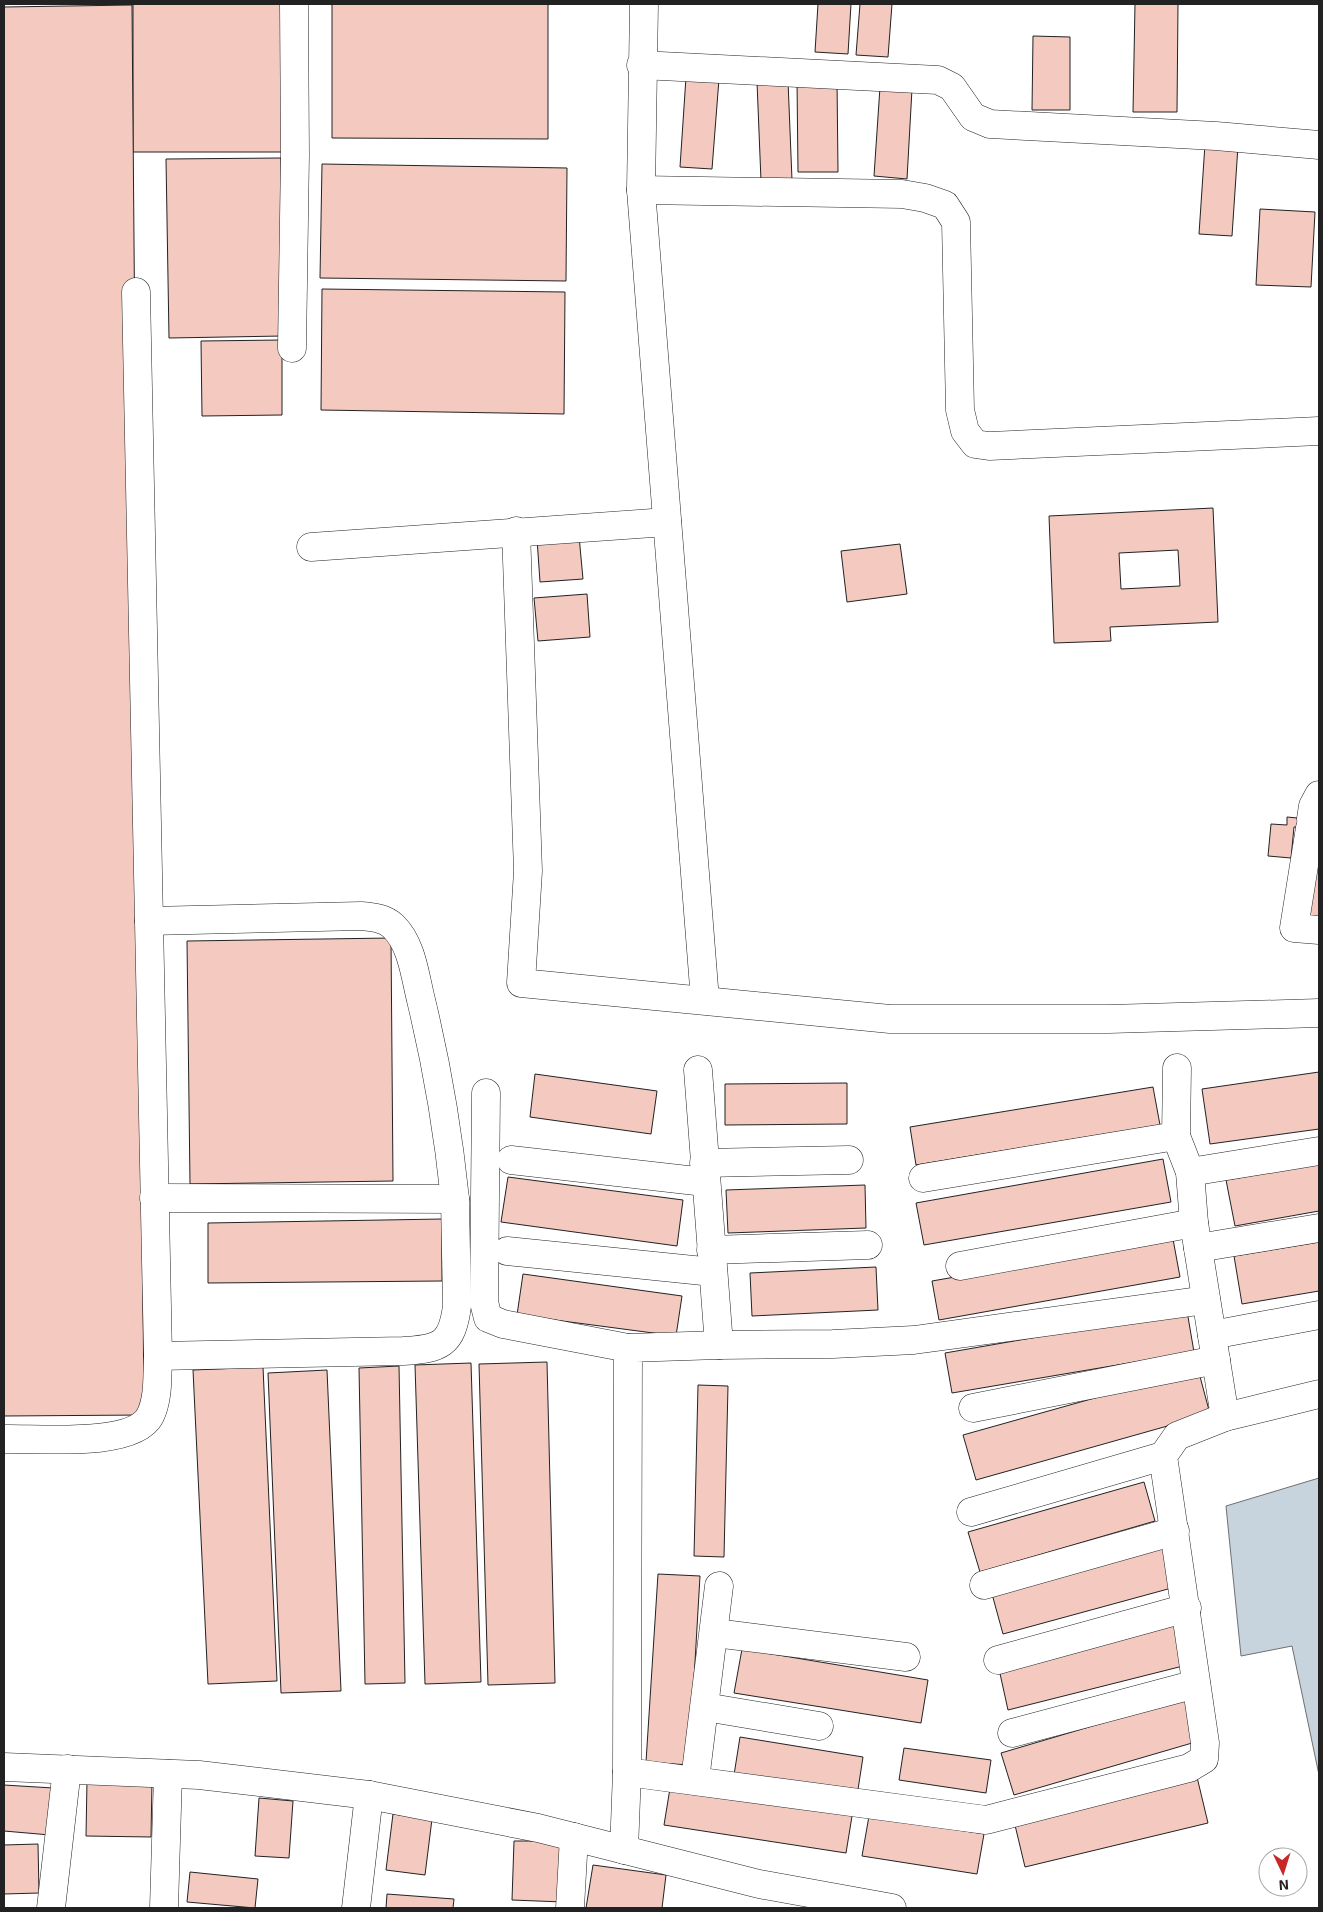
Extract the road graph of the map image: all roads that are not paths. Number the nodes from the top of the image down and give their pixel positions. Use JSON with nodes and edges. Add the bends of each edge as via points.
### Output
{"nodes":[{"id":1,"x":294,"y":4,"type":"edge"},
{"id":2,"x":644,"y":4,"type":"edge"},
{"id":3,"x":642,"y":66,"type":"junction"},
{"id":4,"x":1319,"y":145,"type":"edge"},
{"id":5,"x":640,"y":190,"type":"junction"},
{"id":6,"x":136,"y":292,"type":"dead end"},
{"id":7,"x":292,"y":348,"type":"dead end"},
{"id":8,"x":1319,"y":431,"type":"edge"},
{"id":9,"x":667,"y":522,"type":"junction"},
{"id":10,"x":516,"y":531,"type":"junction"},
{"id":11,"x":311,"y":547,"type":"dead end"},
{"id":12,"x":1313,"y":814,"type":"edge"},
{"id":13,"x":149,"y":921,"type":"junction"},
{"id":14,"x":1319,"y":930,"type":"edge"},
{"id":15,"x":705,"y":1000,"type":"junction"},
{"id":16,"x":1319,"y":1013,"type":"edge"},
{"id":17,"x":1177,"y":1068,"type":"dead end"},
{"id":18,"x":698,"y":1070,"type":"dead end"},
{"id":19,"x":486,"y":1093,"type":"dead end"},
{"id":20,"x":1176,"y":1136,"type":"junction"},
{"id":21,"x":1319,"y":1151,"type":"edge"},
{"id":22,"x":511,"y":1160,"type":"dead end"},
{"id":23,"x":849,"y":1160,"type":"dead end"},
{"id":24,"x":1190,"y":1172,"type":"junction"},
{"id":25,"x":704,"y":1173,"type":"junction"},
{"id":26,"x":923,"y":1178,"type":"dead end"},
{"id":27,"x":154,"y":1198,"type":"junction"},
{"id":28,"x":455,"y":1199,"type":"junction"},
{"id":29,"x":1319,"y":1228,"type":"edge"},
{"id":30,"x":1196,"y":1235,"type":"junction"},
{"id":31,"x":868,"y":1245,"type":"dead end"},
{"id":32,"x":508,"y":1251,"type":"dead end"},
{"id":33,"x":712,"y":1261,"type":"junction"},
{"id":34,"x":960,"y":1266,"type":"dead end"},
{"id":35,"x":1206,"y":1300,"type":"junction"},
{"id":36,"x":1319,"y":1315,"type":"edge"},
{"id":37,"x":719,"y":1345,"type":"junction"},
{"id":38,"x":628,"y":1348,"type":"junction"},
{"id":39,"x":1214,"y":1348,"type":"junction"},
{"id":40,"x":158,"y":1356,"type":"junction"},
{"id":41,"x":1319,"y":1394,"type":"edge"},
{"id":42,"x":973,"y":1408,"type":"dead end"},
{"id":43,"x":1225,"y":1417,"type":"junction"},
{"id":44,"x":4,"y":1439,"type":"edge"},
{"id":45,"x":1163,"y":1456,"type":"junction"},
{"id":46,"x":971,"y":1512,"type":"dead end"},
{"id":47,"x":1175,"y":1530,"type":"junction"},
{"id":48,"x":984,"y":1585,"type":"dead end"},
{"id":49,"x":719,"y":1586,"type":"dead end"},
{"id":50,"x":1187,"y":1608,"type":"junction"},
{"id":51,"x":714,"y":1633,"type":"junction"},
{"id":52,"x":906,"y":1657,"type":"dead end"},
{"id":53,"x":998,"y":1660,"type":"dead end"},
{"id":54,"x":1196,"y":1684,"type":"junction"},
{"id":55,"x":705,"y":1707,"type":"junction"},
{"id":56,"x":819,"y":1726,"type":"dead end"},
{"id":57,"x":1012,"y":1733,"type":"dead end"},
{"id":58,"x":4,"y":1767,"type":"edge"},
{"id":59,"x":67,"y":1769,"type":"junction"},
{"id":60,"x":627,"y":1772,"type":"junction"},
{"id":61,"x":168,"y":1774,"type":"junction"},
{"id":62,"x":695,"y":1780,"type":"junction"},
{"id":63,"x":369,"y":1795,"type":"junction"},
{"id":64,"x":574,"y":1837,"type":"junction"},
{"id":65,"x":624,"y":1850,"type":"junction"},
{"id":66,"x":51,"y":1908,"type":"edge"},
{"id":67,"x":164,"y":1908,"type":"edge"},
{"id":68,"x":356,"y":1908,"type":"edge"},
{"id":69,"x":570,"y":1908,"type":"edge"},
{"id":70,"x":892,"y":1908,"type":"edge"}],
"edges":[{"from":1,"to":7,"type":"street"},
{"from":2,"to":3,"type":"street"},
{"from":3,"to":4,"type":"street","via":[[938,80],[952,87],[973,117],[990,124]]},
{"from":3,"to":5,"type":"street"},
{"from":5,"to":8,"type":"street","via":[[902,194],[945,205],[956,222],[960,410],[965,431],[975,444],[989,446]]},
{"from":5,"to":9,"type":"street"},
{"from":6,"to":13,"type":"street"},
{"from":9,"to":10,"type":"street"},
{"from":9,"to":15,"type":"street"},
{"from":10,"to":11,"type":"street"},
{"from":10,"to":15,"type":"street","via":[[528,871],[521,984]]},
{"from":12,"to":14,"type":"street","via":[[1294,928]]},
{"from":13,"to":27,"type":"street"},
{"from":13,"to":28,"type":"street","via":[[361,916],[379,918],[393,926],[411,957],[435,1058],[448,1129]]},
{"from":15,"to":16,"type":"street","via":[[890,1019],[1109,1019]]},
{"from":17,"to":20,"type":"street"},
{"from":18,"to":25,"type":"street"},
{"from":19,"to":38,"type":"street","via":[[484,1302],[488,1318],[503,1324]]},
{"from":20,"to":24,"type":"street"},
{"from":20,"to":26,"type":"street"},
{"from":21,"to":24,"type":"street"},
{"from":22,"to":25,"type":"street"},
{"from":23,"to":25,"type":"street"},
{"from":24,"to":30,"type":"street"},
{"from":25,"to":33,"type":"street"},
{"from":27,"to":28,"type":"street"},
{"from":27,"to":40,"type":"street"},
{"from":28,"to":40,"type":"street","via":[[457,1306],[455,1324],[440,1346],[403,1351]]},
{"from":29,"to":30,"type":"street"},
{"from":30,"to":34,"type":"street"},
{"from":30,"to":35,"type":"street"},
{"from":31,"to":33,"type":"street"},
{"from":32,"to":33,"type":"street"},
{"from":33,"to":37,"type":"street"},
{"from":35,"to":37,"type":"street","via":[[914,1340]]},
{"from":35,"to":39,"type":"street"},
{"from":36,"to":39,"type":"street"},
{"from":37,"to":38,"type":"street"},
{"from":38,"to":60,"type":"street"},
{"from":39,"to":42,"type":"street"},
{"from":39,"to":43,"type":"street"},
{"from":40,"to":44,"type":"street","via":[[156,1398],[150,1416],[141,1428],[104,1438]]},
{"from":41,"to":43,"type":"street"},
{"from":43,"to":45,"type":"street","via":[[1177,1436]]},
{"from":45,"to":46,"type":"street"},
{"from":45,"to":47,"type":"street"},
{"from":47,"to":48,"type":"street"},
{"from":47,"to":50,"type":"street"},
{"from":49,"to":51,"type":"street"},
{"from":50,"to":53,"type":"street"},
{"from":50,"to":54,"type":"street"},
{"from":51,"to":52,"type":"street"},
{"from":51,"to":55,"type":"street"},
{"from":54,"to":57,"type":"street"},
{"from":54,"to":62,"type":"street","via":[[1205,1744],[1204,1759],[1189,1768],[986,1820]]},
{"from":55,"to":56,"type":"street"},
{"from":55,"to":62,"type":"street"},
{"from":58,"to":59,"type":"street"},
{"from":59,"to":61,"type":"street"},
{"from":59,"to":66,"type":"street"},
{"from":60,"to":62,"type":"street"},
{"from":60,"to":65,"type":"street"},
{"from":61,"to":63,"type":"street"},
{"from":61,"to":67,"type":"street"},
{"from":63,"to":64,"type":"street"},
{"from":63,"to":68,"type":"street"},
{"from":64,"to":65,"type":"street"},
{"from":64,"to":69,"type":"street"},
{"from":65,"to":70,"type":"street","via":[[760,1884]]}]}
